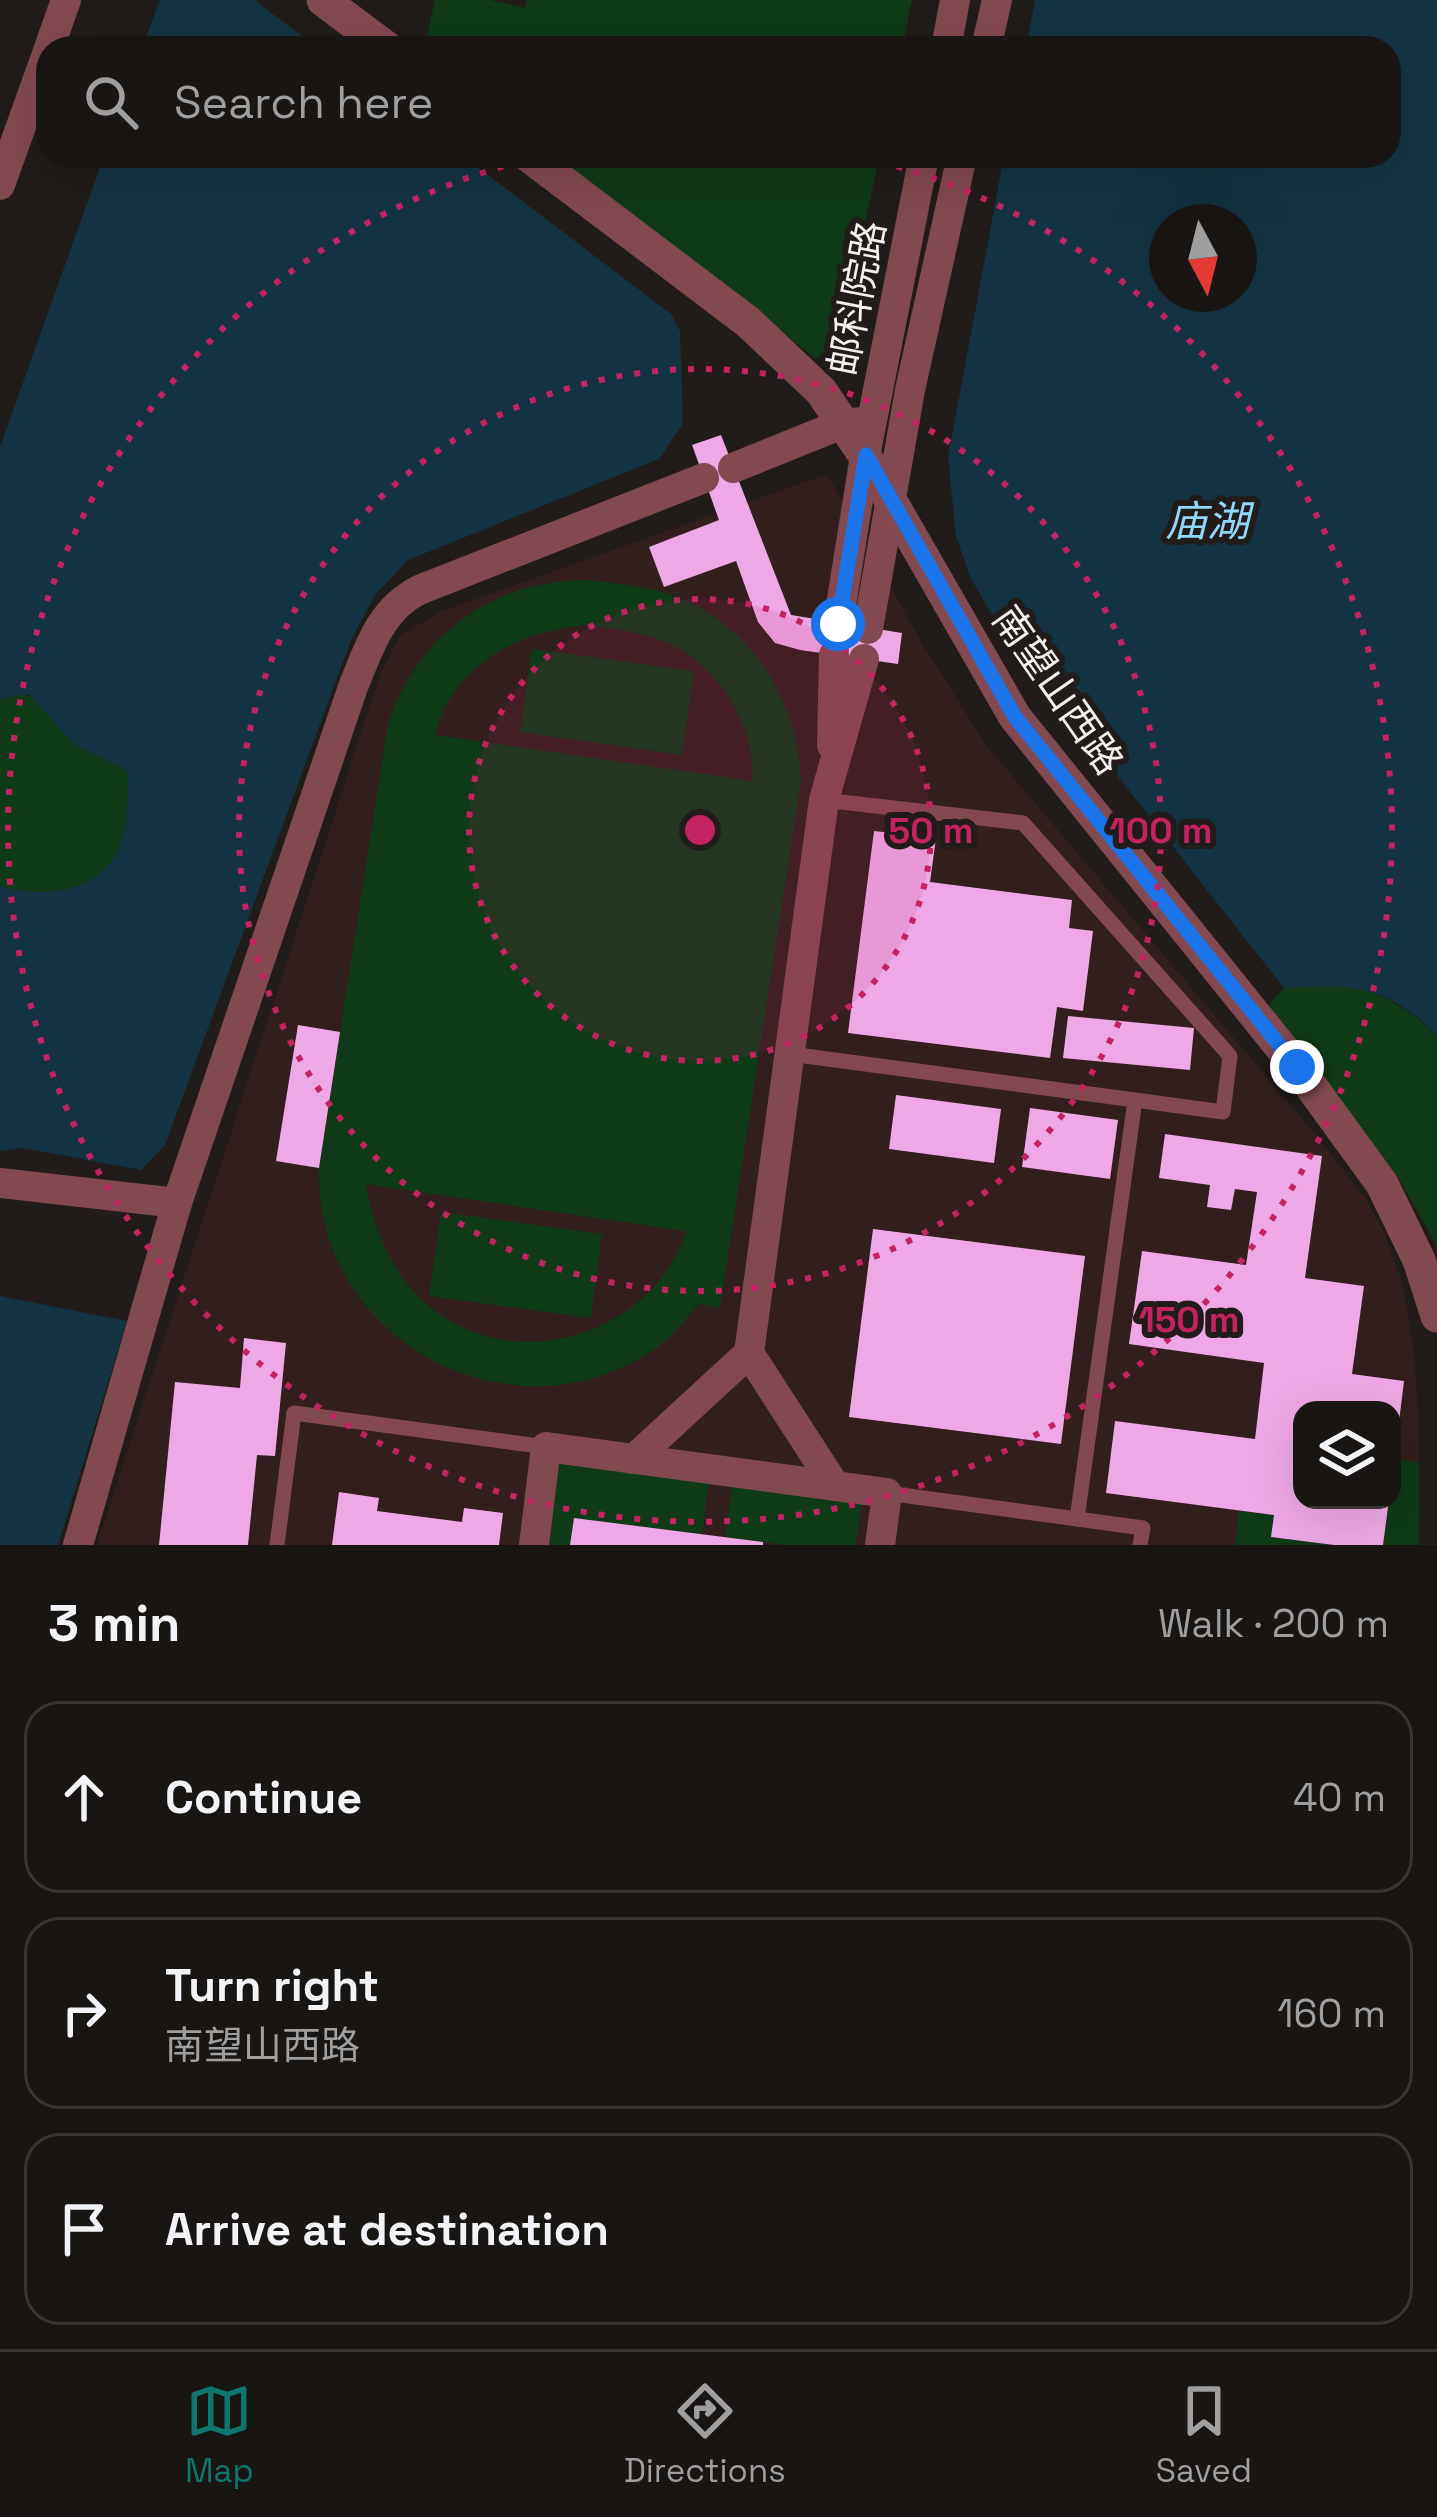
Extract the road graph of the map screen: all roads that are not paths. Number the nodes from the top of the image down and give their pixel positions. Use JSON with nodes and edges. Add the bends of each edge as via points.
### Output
{"nodes":[{"id":1,"x":66,"y":0,"type":"edge"},
{"id":2,"x":323,"y":0,"type":"edge"},
{"id":3,"x":955,"y":0,"type":"edge"},
{"id":4,"x":997,"y":0,"type":"edge"},
{"id":5,"x":53,"y":36,"type":"edge"},
{"id":6,"x":371,"y":36,"type":"edge"},
{"id":7,"x":948,"y":36,"type":"edge"},
{"id":8,"x":989,"y":36,"type":"edge"},
{"id":9,"x":36,"y":83,"type":"edge"},
{"id":10,"x":545,"y":168,"type":"edge"},
{"id":11,"x":921,"y":168,"type":"edge"},
{"id":12,"x":959,"y":168,"type":"edge"},
{"id":13,"x":0,"y":185,"type":"edge"},
{"id":14,"x":904,"y":420,"type":"junction"},
{"id":15,"x":860,"y":434,"type":"junction"},
{"id":16,"x":889,"y":500,"type":"junction"},
{"id":17,"x":851,"y":642,"type":"junction"},
{"id":18,"x":828,"y":788,"type":"junction"},
{"id":19,"x":790,"y":1054,"type":"junction"},
{"id":20,"x":1135,"y":1100,"type":"junction"},
{"id":21,"x":0,"y":1183,"type":"edge"},
{"id":22,"x":177,"y":1204,"type":"junction"},
{"id":23,"x":1437,"y":1316,"type":"edge"},
{"id":24,"x":749,"y":1353,"type":"junction"},
{"id":25,"x":547,"y":1447,"type":"junction"},
{"id":26,"x":634,"y":1459,"type":"junction"},
{"id":27,"x":836,"y":1486,"type":"junction"},
{"id":28,"x":886,"y":1493,"type":"junction"},
{"id":29,"x":1077,"y":1519,"type":"junction"},
{"id":30,"x":78,"y":1545,"type":"edge"},
{"id":31,"x":277,"y":1545,"type":"edge"},
{"id":32,"x":534,"y":1545,"type":"edge"},
{"id":33,"x":880,"y":1545,"type":"edge"},
{"id":34,"x":1141,"y":1545,"type":"edge"}],
"edges":[{"from":1,"to":5,"type":"street"},
{"from":2,"to":6,"type":"street"},
{"from":3,"to":7,"type":"street"},
{"from":4,"to":8,"type":"street"},
{"from":9,"to":13,"type":"street"},
{"from":10,"to":15,"type":"street","name":"南望山西路","via":[[748,322]]},
{"from":11,"to":15,"type":"street","name":"邮科院路"},
{"from":12,"to":14,"type":"street"},
{"from":14,"to":15,"type":"street"},
{"from":14,"to":16,"type":"street"},
{"from":15,"to":16,"type":"street","name":"南望山西路"},
{"from":15,"to":17,"type":"street","name":"邮科院路"},
{"from":15,"to":22,"type":"street","via":[[719,473],[419,590],[388,612],[353,687]]},
{"from":16,"to":17,"type":"street"},
{"from":16,"to":23,"type":"street","name":"南望山西路","via":[[1015,717],[1382,1184]]},
{"from":17,"to":18,"type":"street"},
{"from":18,"to":19,"type":"street"},
{"from":18,"to":20,"type":"lane","via":[[1023,824],[1230,1056],[1223,1112]]},
{"from":19,"to":20,"type":"lane"},
{"from":19,"to":24,"type":"street"},
{"from":20,"to":29,"type":"lane"},
{"from":21,"to":22,"type":"street"},
{"from":22,"to":30,"type":"street"},
{"from":24,"to":26,"type":"street"},
{"from":24,"to":27,"type":"street"},
{"from":25,"to":26,"type":"street"},
{"from":25,"to":31,"type":"lane","via":[[294,1413]]},
{"from":25,"to":32,"type":"street"},
{"from":26,"to":27,"type":"street"},
{"from":27,"to":28,"type":"street"},
{"from":28,"to":29,"type":"lane"},
{"from":28,"to":33,"type":"street"},
{"from":29,"to":34,"type":"lane","via":[[1143,1528]]}]}
